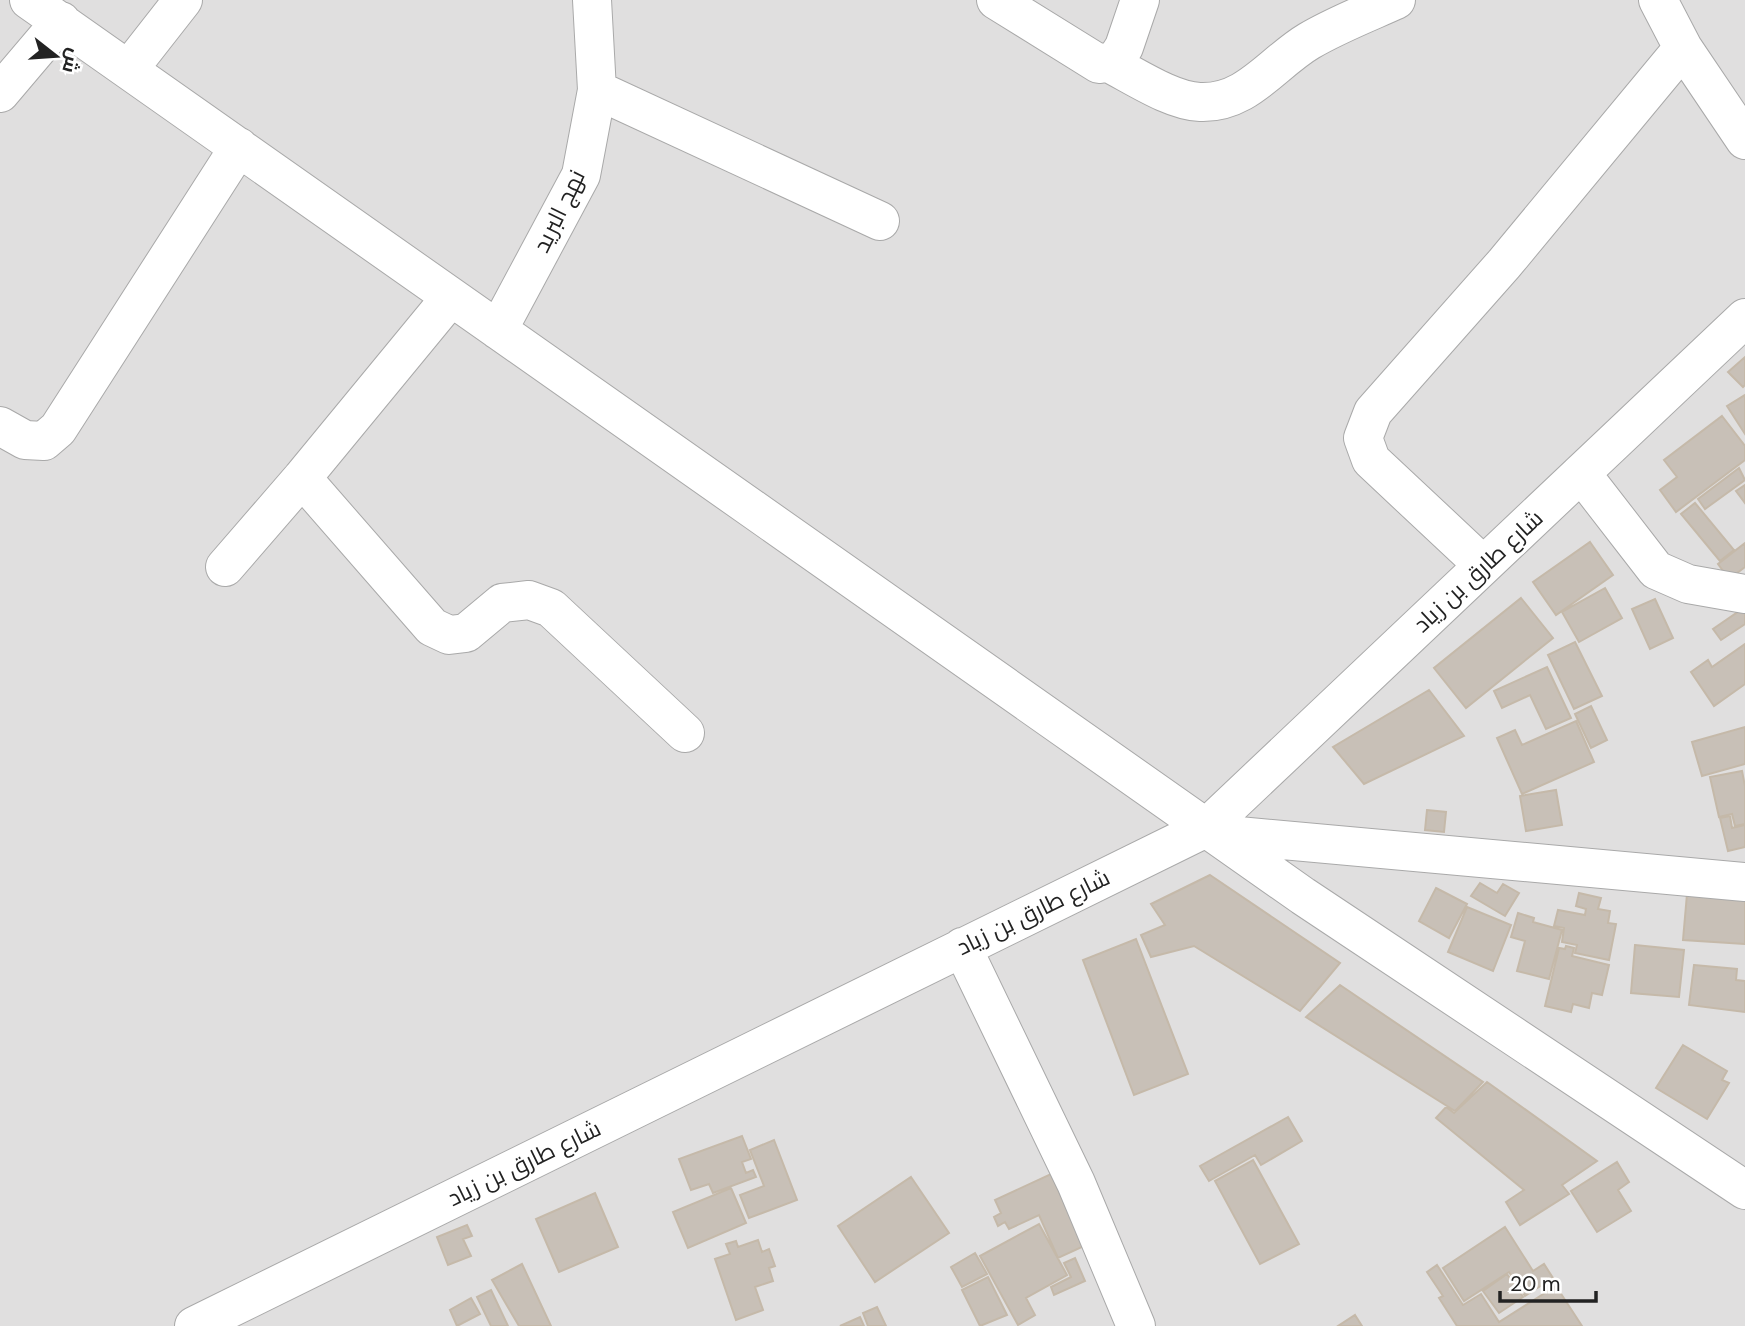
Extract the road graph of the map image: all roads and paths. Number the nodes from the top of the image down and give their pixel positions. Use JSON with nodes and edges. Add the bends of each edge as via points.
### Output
{"nodes":[{"id":1,"x":29,"y":0,"type":"edge"},
{"id":2,"x":183,"y":0,"type":"edge"},
{"id":3,"x":592,"y":0,"type":"edge"},
{"id":4,"x":996,"y":0,"type":"edge"},
{"id":5,"x":1140,"y":0,"type":"edge"},
{"id":6,"x":1396,"y":0,"type":"edge"},
{"id":7,"x":1658,"y":0,"type":"edge"},
{"id":8,"x":61,"y":21,"type":"junction"},
{"id":9,"x":1683,"y":48,"type":"junction"},
{"id":10,"x":1107,"y":62,"type":"junction"},
{"id":11,"x":129,"y":69,"type":"junction"},
{"id":12,"x":597,"y":90,"type":"junction"},
{"id":13,"x":0,"y":93,"type":"edge"},
{"id":14,"x":1745,"y":140,"type":"edge"},
{"id":15,"x":239,"y":147,"type":"junction"},
{"id":16,"x":880,"y":221,"type":"dead end"},
{"id":17,"x":451,"y":297,"type":"junction"},
{"id":18,"x":1745,"y":318,"type":"edge"},
{"id":19,"x":498,"y":330,"type":"junction"},
{"id":20,"x":0,"y":426,"type":"edge"},
{"id":21,"x":1581,"y":473,"type":"junction"},
{"id":22,"x":302,"y":478,"type":"junction"},
{"id":23,"x":1483,"y":565,"type":"junction"},
{"id":24,"x":225,"y":566,"type":"dead end"},
{"id":25,"x":1745,"y":594,"type":"edge"},
{"id":26,"x":685,"y":733,"type":"dead end"},
{"id":27,"x":1211,"y":831,"type":"junction"},
{"id":28,"x":1745,"y":883,"type":"edge"},
{"id":29,"x":962,"y":947,"type":"junction"},
{"id":30,"x":1745,"y":1190,"type":"edge"},
{"id":31,"x":194,"y":1326,"type":"edge"},
{"id":32,"x":1136,"y":1326,"type":"edge"}],
"edges":[{"from":1,"to":8,"type":"street"},
{"from":2,"to":11,"type":"street"},
{"from":3,"to":12,"type":"street","name":"نهج البريد"},
{"from":4,"to":10,"type":"street","via":[[1099,64]]},
{"from":5,"to":10,"type":"street","via":[[1124,47],[1115,61]]},
{"from":6,"to":10,"type":"street","via":[[1310,40],[1249,89],[1224,101],[1198,102],[1175,96]]},
{"from":7,"to":9,"type":"street"},
{"from":8,"to":11,"type":"street"},
{"from":8,"to":13,"type":"street"},
{"from":9,"to":14,"type":"street"},
{"from":9,"to":23,"type":"street","via":[[1504,264],[1373,412],[1363,438],[1371,460]]},
{"from":11,"to":15,"type":"street"},
{"from":12,"to":16,"type":"street"},
{"from":12,"to":19,"type":"street","name":"نهج البريد","via":[[581,175]]},
{"from":15,"to":17,"type":"street"},
{"from":15,"to":20,"type":"street","via":[[58,429],[44,441],[26,440]]},
{"from":17,"to":19,"type":"street"},
{"from":17,"to":22,"type":"street"},
{"from":18,"to":21,"type":"street","name":"شارع طارق بن زياد"},
{"from":19,"to":27,"type":"street"},
{"from":21,"to":23,"type":"street","name":"شارع طارق بن زياد"},
{"from":21,"to":25,"type":"street","via":[[1657,570],[1688,584]]},
{"from":22,"to":24,"type":"street"},
{"from":22,"to":26,"type":"street","via":[[432,627],[449,635],[466,633],[502,603],[529,600],[551,608]]},
{"from":23,"to":27,"type":"street","name":"شارع طارق بن زياد"},
{"from":27,"to":28,"type":"street"},
{"from":27,"to":29,"type":"street","name":"شارع طارق بن زياد"},
{"from":27,"to":30,"type":"street"},
{"from":29,"to":31,"type":"street","name":"شارع طارق بن زياد"},
{"from":29,"to":32,"type":"street","via":[[1076,1183]]}]}
